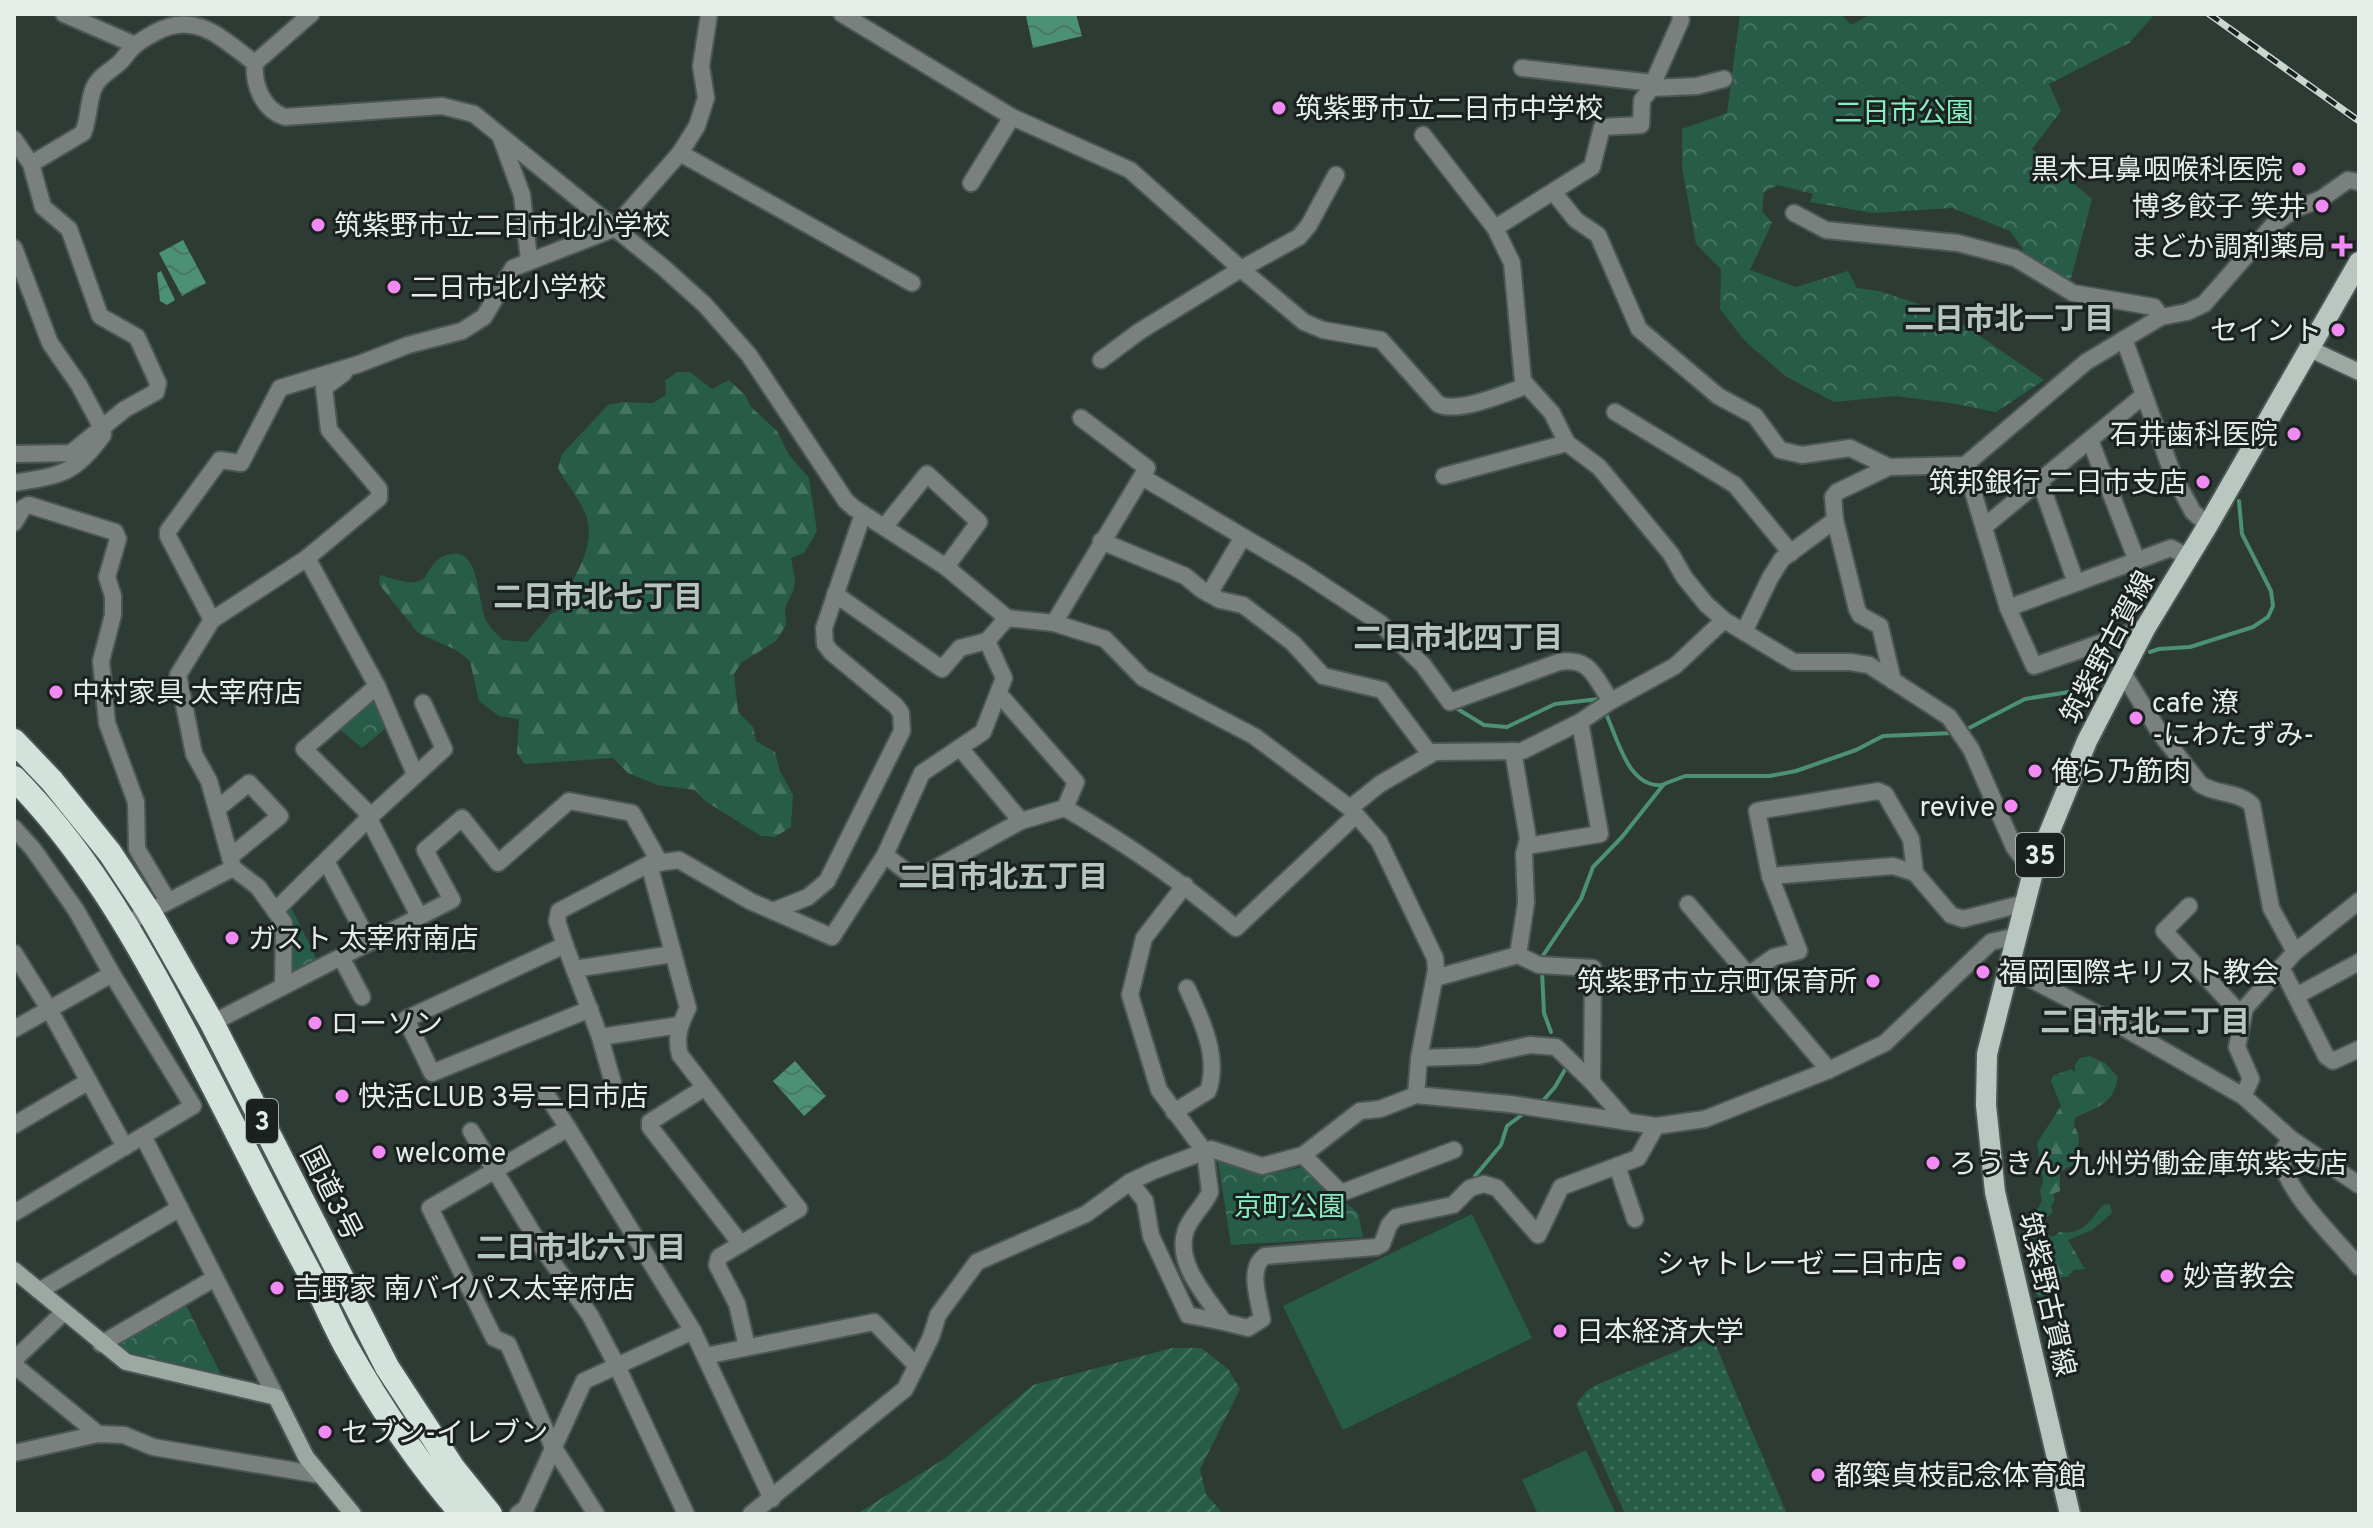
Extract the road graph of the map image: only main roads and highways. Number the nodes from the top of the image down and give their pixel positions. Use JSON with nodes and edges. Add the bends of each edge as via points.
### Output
{"nodes":[{"id":1,"x":2359,"y":262,"type":"edge"},
{"id":2,"x":14,"y":741,"type":"edge"},
{"id":3,"x":14,"y":778,"type":"edge"},
{"id":4,"x":462,"y":1514,"type":"edge"},
{"id":5,"x":490,"y":1514,"type":"edge"},
{"id":6,"x":2070,"y":1514,"type":"edge"}],
"edges":[{"from":1,"to":6,"type":"main road","name":"筑紫野古賀線","number":"35","via":[[2146,627],[2087,741],[2033,872],[1987,1054],[1995,1192]]},
{"from":2,"to":5,"type":"highway","name":"国道3号","number":"3","via":[[158,906],[387,1367]]},
{"from":3,"to":4,"type":"highway","name":"国道3号","number":"3","via":[[90,868],[125,924],[213,1083],[348,1351]]}]}
